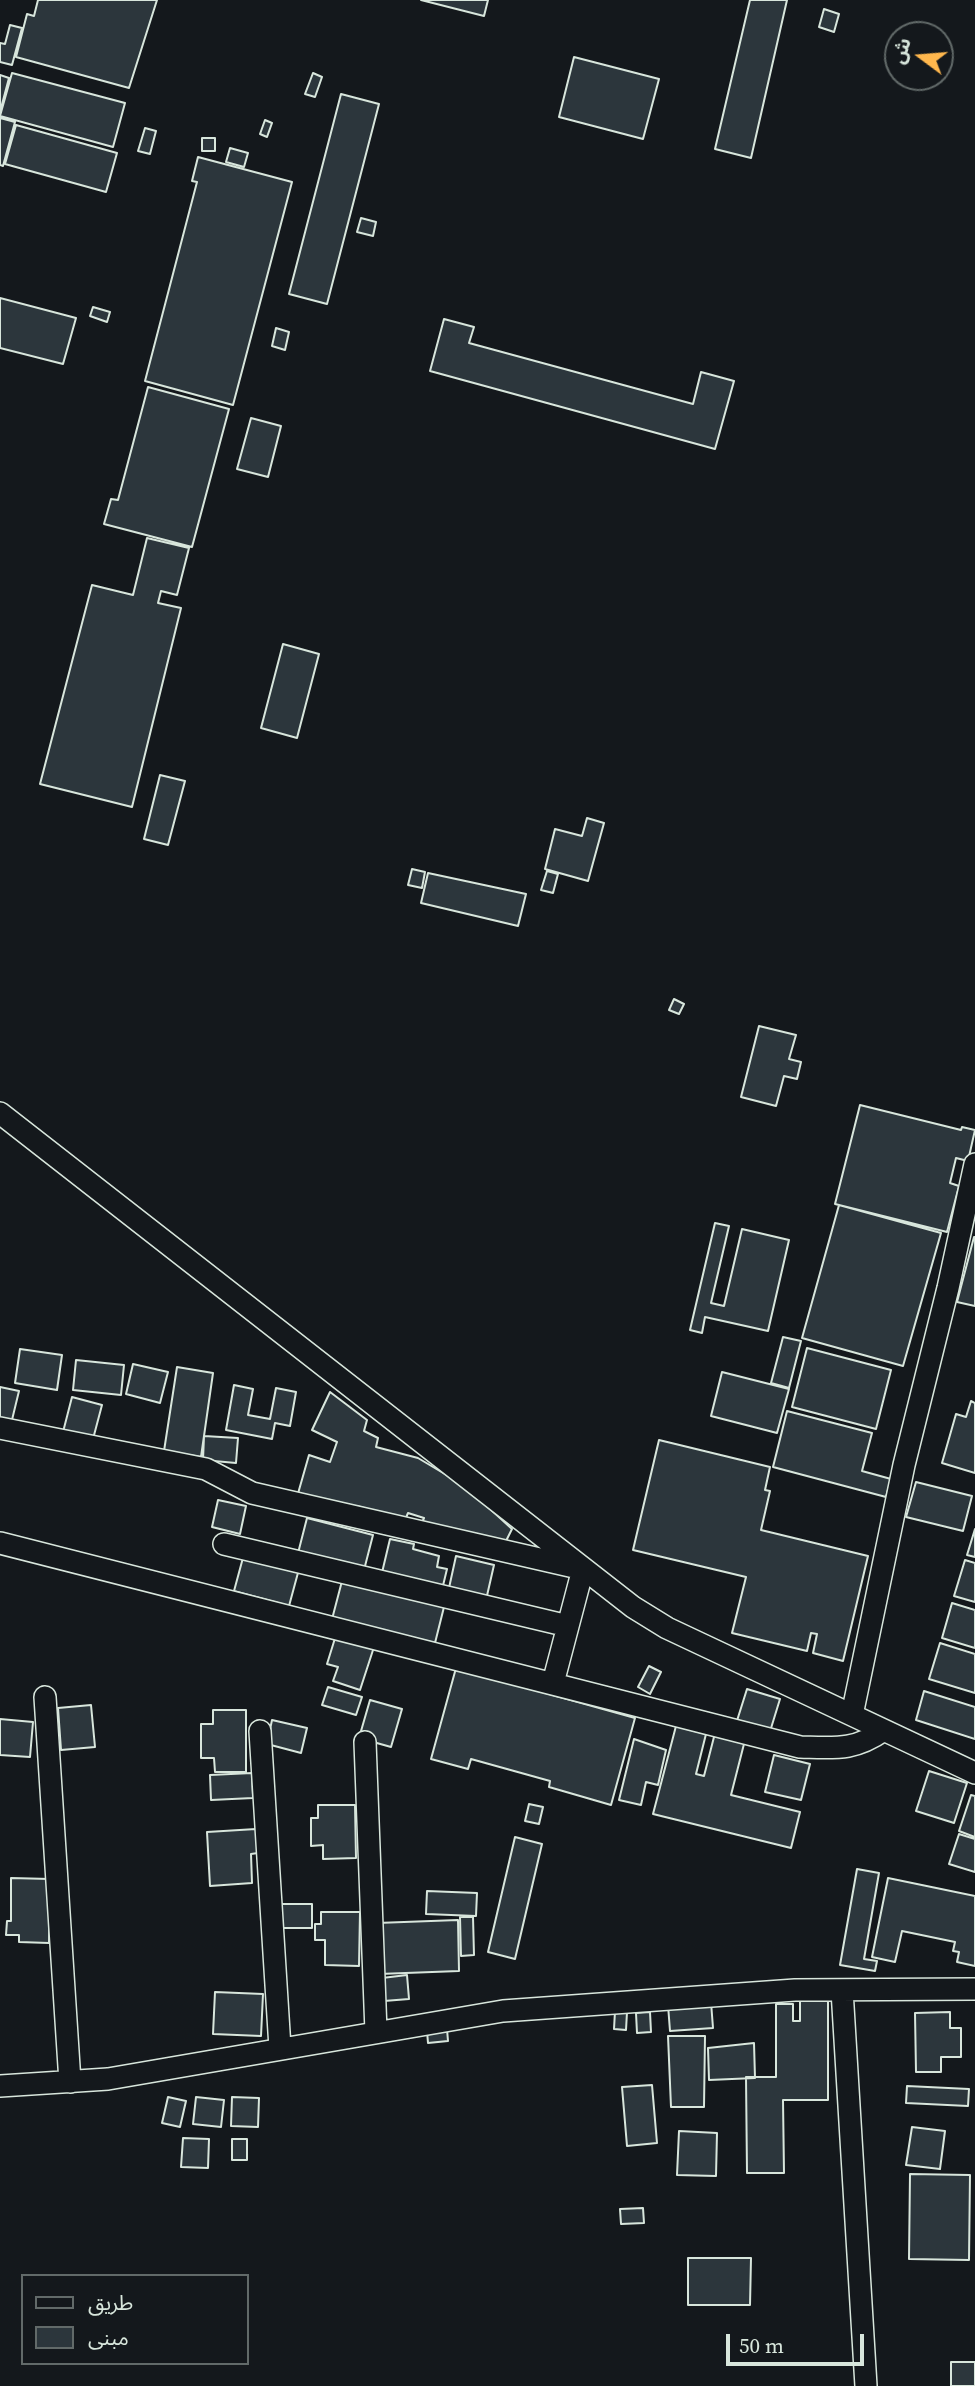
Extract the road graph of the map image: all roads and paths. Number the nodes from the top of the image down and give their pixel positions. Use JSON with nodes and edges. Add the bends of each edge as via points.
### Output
{"nodes":[{"id":1,"x":0,"y":1112,"type":"edge"},
{"id":2,"x":975,"y":1164,"type":"edge"},
{"id":3,"x":0,"y":1428,"type":"edge"},
{"id":4,"x":0,"y":1543,"type":"edge"},
{"id":5,"x":224,"y":1544,"type":"dead end"},
{"id":6,"x":583,"y":1569,"type":"junction"},
{"id":7,"x":568,"y":1626,"type":"junction"},
{"id":8,"x":553,"y":1683,"type":"junction"},
{"id":9,"x":45,"y":1697,"type":"dead end"},
{"id":10,"x":852,"y":1715,"type":"junction"},
{"id":11,"x":884,"y":1730,"type":"junction"},
{"id":12,"x":260,"y":1731,"type":"dead end"},
{"id":13,"x":365,"y":1742,"type":"dead end"},
{"id":14,"x":975,"y":1773,"type":"edge"},
{"id":15,"x":975,"y":1989,"type":"edge"},
{"id":16,"x":842,"y":1990,"type":"junction"},
{"id":17,"x":376,"y":2032,"type":"junction"},
{"id":18,"x":280,"y":2048,"type":"junction"},
{"id":19,"x":70,"y":2082,"type":"junction"},
{"id":20,"x":0,"y":2086,"type":"edge"},
{"id":21,"x":866,"y":2386,"type":"edge"}],
"edges":[{"from":1,"to":6,"type":"street"},
{"from":2,"to":10,"type":"street","via":[[904,1465]]},
{"from":3,"to":6,"type":"street","via":[[206,1469],[252,1493]]},
{"from":4,"to":8,"type":"street"},
{"from":5,"to":7,"type":"street"},
{"from":6,"to":7,"type":"street"},
{"from":6,"to":10,"type":"street","via":[[667,1628]]},
{"from":7,"to":8,"type":"street"},
{"from":8,"to":11,"type":"street","via":[[800,1747],[862,1745]]},
{"from":9,"to":19,"type":"street"},
{"from":10,"to":11,"type":"street"},
{"from":11,"to":14,"type":"street"},
{"from":12,"to":18,"type":"street"},
{"from":13,"to":17,"type":"street"},
{"from":15,"to":16,"type":"street"},
{"from":16,"to":17,"type":"street","via":[[503,2011]]},
{"from":16,"to":21,"type":"street"},
{"from":17,"to":18,"type":"street"},
{"from":18,"to":19,"type":"street"},
{"from":19,"to":20,"type":"street"}]}
